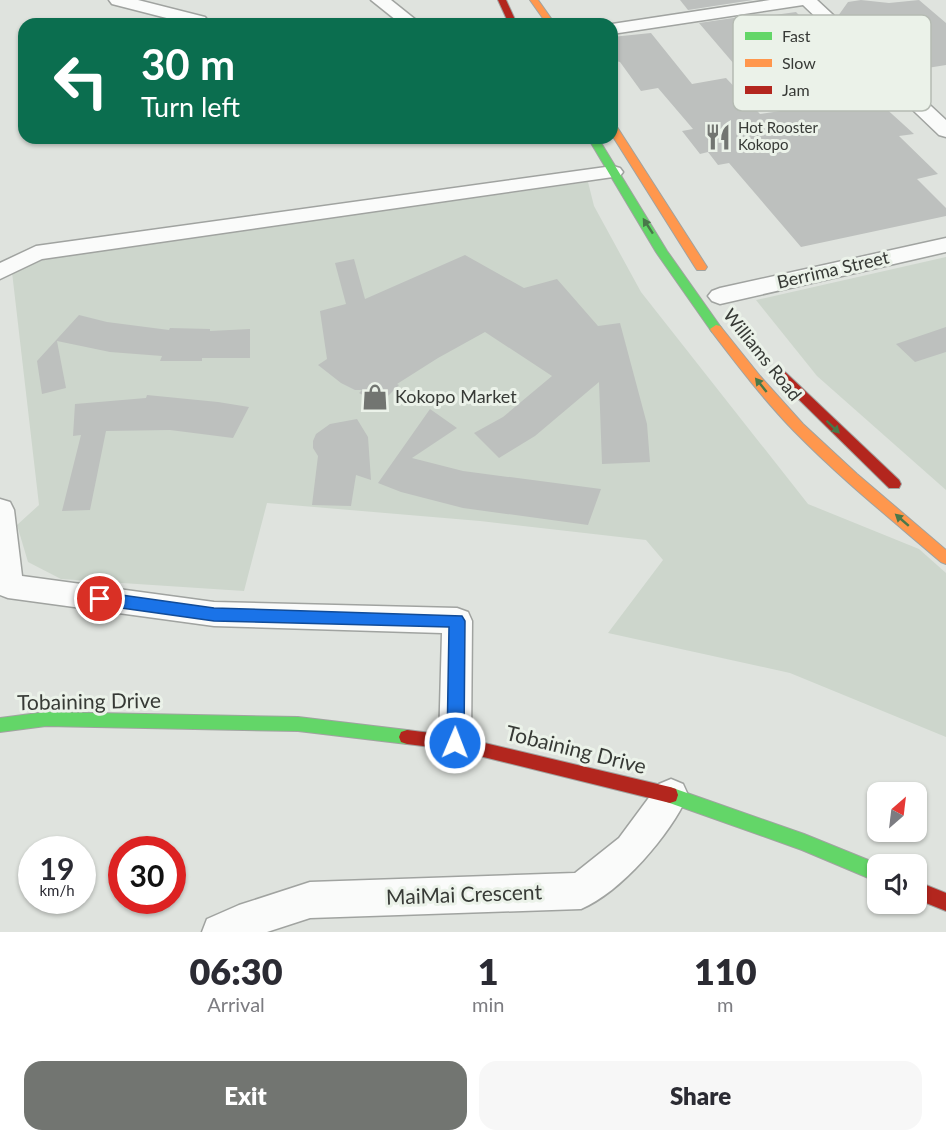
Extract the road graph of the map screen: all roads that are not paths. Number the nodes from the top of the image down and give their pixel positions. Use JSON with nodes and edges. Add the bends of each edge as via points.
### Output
{"nodes":[{"id":1,"x":118,"y":0,"type":"edge"},
{"id":2,"x":380,"y":0,"type":"edge"},
{"id":3,"x":502,"y":0,"type":"edge"},
{"id":4,"x":534,"y":0,"type":"edge"},
{"id":5,"x":806,"y":0,"type":"edge"},
{"id":6,"x":822,"y":15,"type":"edge"},
{"id":7,"x":187,"y":18,"type":"edge"},
{"id":8,"x":404,"y":18,"type":"edge"},
{"id":9,"x":510,"y":18,"type":"edge"},
{"id":10,"x":547,"y":18,"type":"edge"},
{"id":11,"x":618,"y":28,"type":"edge"},
{"id":12,"x":925,"y":111,"type":"edge"},
{"id":13,"x":946,"y":131,"type":"edge"},
{"id":14,"x":618,"y":136,"type":"edge"},
{"id":15,"x":597,"y":144,"type":"edge"},
{"id":16,"x":613,"y":172,"type":"junction"},
{"id":17,"x":946,"y":245,"type":"edge"},
{"id":18,"x":0,"y":272,"type":"edge"},
{"id":19,"x":717,"y":291,"type":"joint"},
{"id":20,"x":769,"y":359,"type":"dead end"},
{"id":21,"x":901,"y":490,"type":"dead end"},
{"id":22,"x":0,"y":510,"type":"edge"},
{"id":23,"x":946,"y":558,"type":"edge"},
{"id":24,"x":0,"y":726,"type":"edge"},
{"id":25,"x":455,"y":743,"type":"junction"},
{"id":26,"x":671,"y":795,"type":"junction"},
{"id":27,"x":867,"y":868,"type":"edge"},
{"id":28,"x":927,"y":894,"type":"edge"},
{"id":29,"x":946,"y":902,"type":"edge"},
{"id":30,"x":220,"y":932,"type":"edge"}],
"edges":[{"from":1,"to":7,"type":"street"},
{"from":2,"to":8,"type":"street"},
{"from":3,"to":9,"type":"main road"},
{"from":4,"to":10,"type":"main road"},
{"from":5,"to":6,"type":"street"},
{"from":5,"to":11,"type":"street"},
{"from":12,"to":13,"type":"street"},
{"from":14,"to":19,"type":"main road"},
{"from":15,"to":16,"type":"main road","name":"Williams Road"},
{"from":16,"to":18,"type":"street","via":[[36,253]]},
{"from":23,"to":16,"type":"main road","name":"Williams Road","one_way":true,"via":[[832,460],[764,390],[692,295]]},
{"from":17,"to":19,"type":"street","name":"Berrima Street"},
{"from":20,"to":21,"type":"main road","name":"Williams Road","one_way":true,"via":[[789,386]]},
{"from":22,"to":25,"type":"street","via":[[8,586],[214,614],[457,621]]},
{"from":24,"to":25,"type":"main road","name":"Tobaining Drive","via":[[46,719],[298,724]]},
{"from":25,"to":26,"type":"main road","name":"Tobaining Drive"},
{"from":26,"to":27,"type":"main road","name":"Tobaining Drive"},
{"from":26,"to":30,"type":"street","name":"MaiMai Crescent","via":[[632,850],[582,891],[310,900],[239,922]]},
{"from":28,"to":29,"type":"main road"}]}
